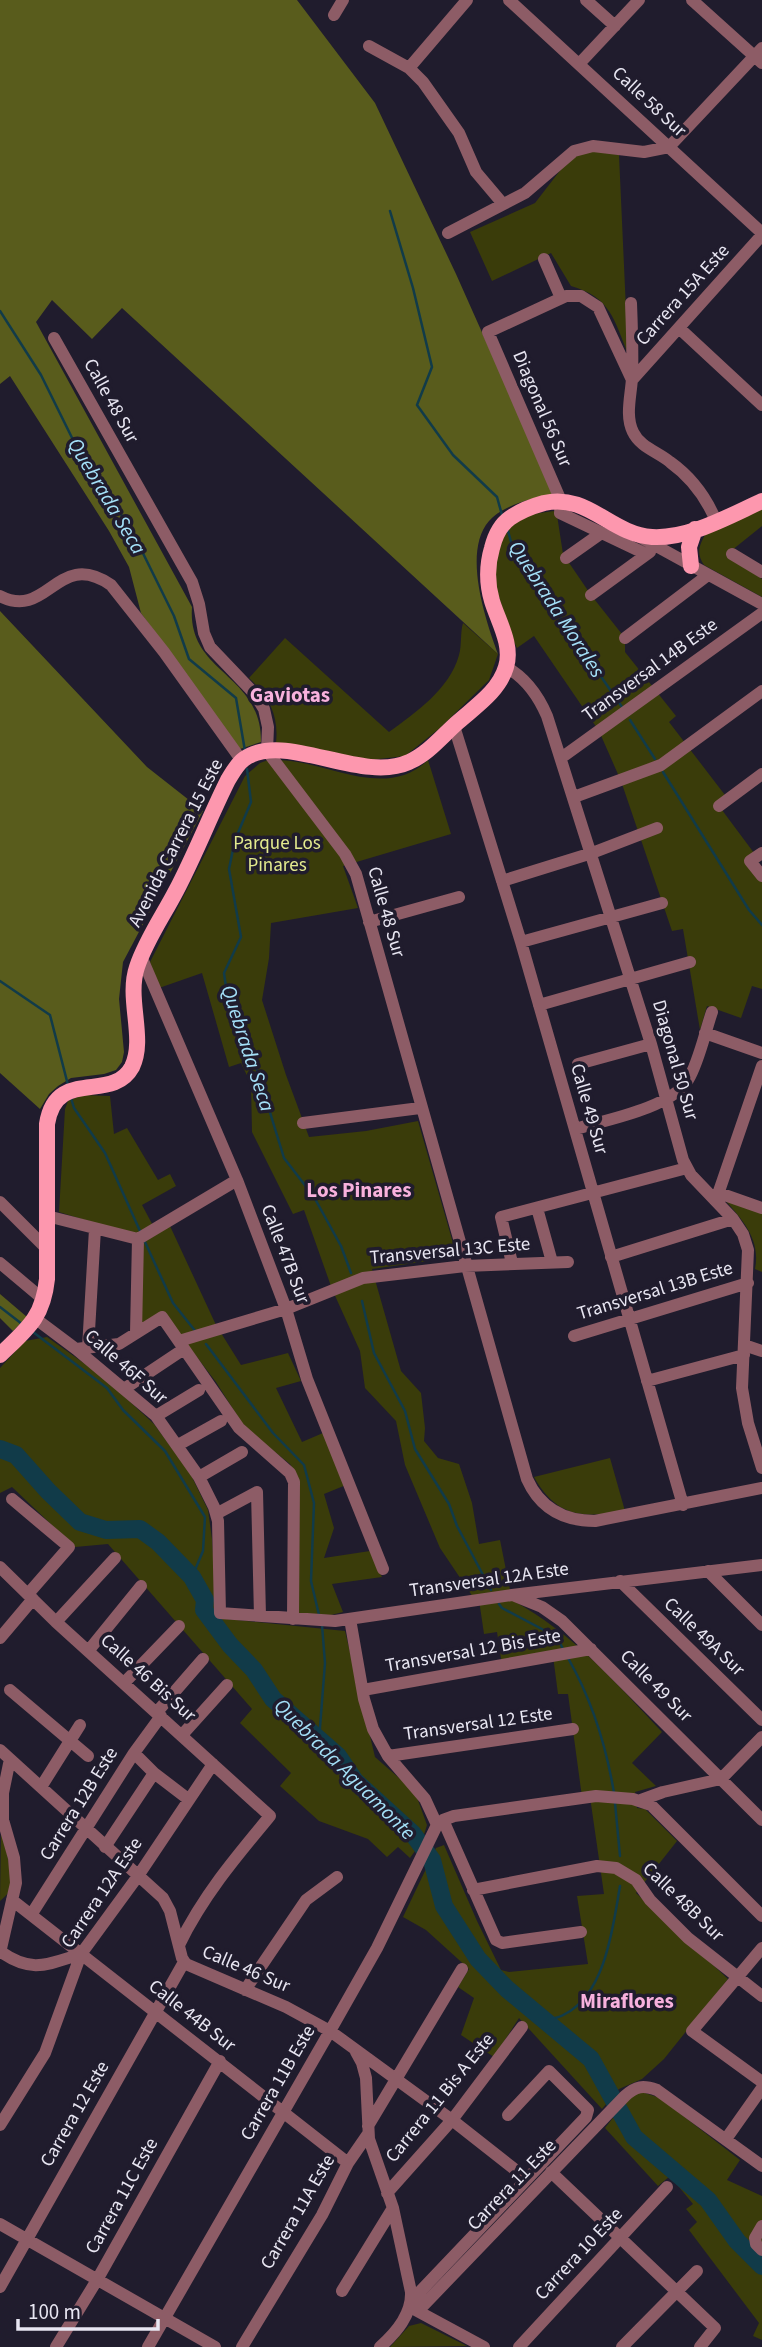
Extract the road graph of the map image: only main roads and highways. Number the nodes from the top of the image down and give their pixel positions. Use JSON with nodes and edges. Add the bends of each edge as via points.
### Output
{"nodes":[{"id":1,"x":762,"y":501,"type":"edge"},
{"id":2,"x":695,"y":529,"type":"junction"},
{"id":3,"x":691,"y":566,"type":"road end"},
{"id":4,"x":16,"y":1338,"type":"edge"}],
"edges":[{"from":1,"to":2,"type":"main road"},
{"from":2,"to":3,"type":"main road","via":[[689,547]]},
{"from":2,"to":4,"type":"main road","name":"Avenida Carrera 15 Este","via":[[668,536],[635,534],[581,505],[539,505],[506,521],[491,551],[488,578],[507,649],[506,667],[492,691],[454,726],[423,754],[394,767],[267,751],[242,761],[228,780],[141,956],[133,984],[136,1050],[131,1068],[118,1081],[69,1091],[53,1106],[47,1124],[44,1300]]}]}
